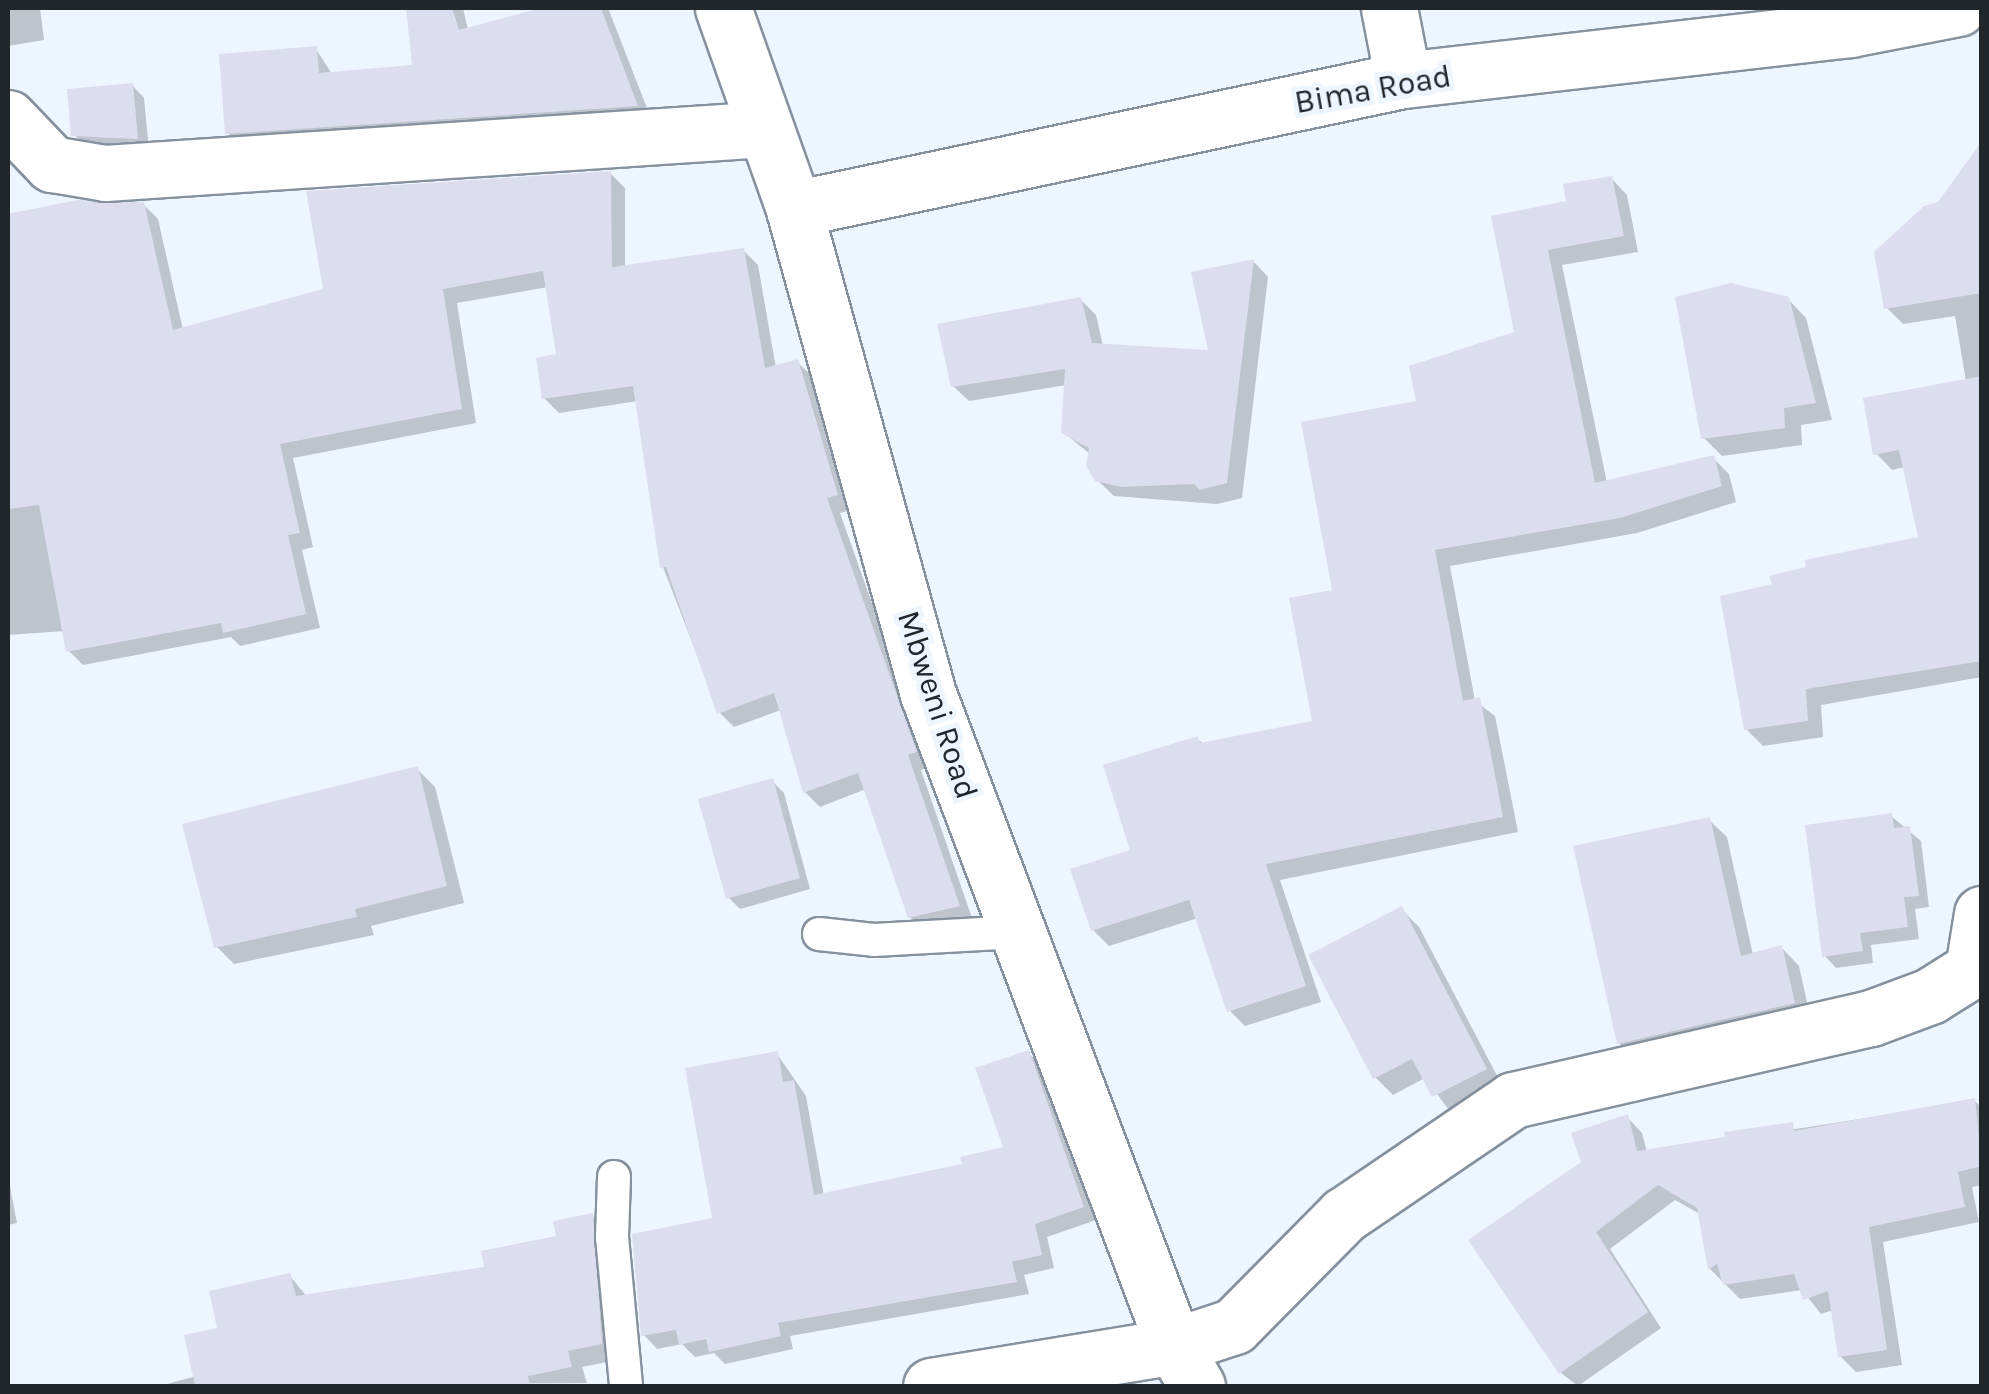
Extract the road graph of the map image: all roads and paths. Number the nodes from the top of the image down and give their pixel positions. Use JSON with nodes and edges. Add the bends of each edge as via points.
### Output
{"nodes":[{"id":1,"x":723,"y":8,"type":"edge"},
{"id":2,"x":1389,"y":8,"type":"edge"},
{"id":3,"x":1958,"y":8,"type":"edge"},
{"id":4,"x":1403,"y":80,"type":"junction"},
{"id":5,"x":8,"y":118,"type":"edge"},
{"id":6,"x":765,"y":129,"type":"junction"},
{"id":7,"x":794,"y":209,"type":"junction"},
{"id":8,"x":1982,"y":914,"type":"edge"},
{"id":9,"x":1018,"y":932,"type":"junction"},
{"id":10,"x":818,"y":934,"type":"dead end"},
{"id":11,"x":614,"y":1176,"type":"dead end"},
{"id":12,"x":1186,"y":1366,"type":"edge"},
{"id":13,"x":626,"y":1386,"type":"edge"},
{"id":14,"x":931,"y":1386,"type":"edge"}],
"edges":[{"from":1,"to":6,"type":"street","name":"Mbweni Road"},
{"from":2,"to":4,"type":"street"},
{"from":3,"to":4,"type":"street","name":"Bima Road","via":[[1850,29]]},
{"from":4,"to":7,"type":"street","name":"Bima Road"},
{"from":5,"to":6,"type":"street","via":[[52,164],[105,173]]},
{"from":6,"to":7,"type":"street","name":"Mbweni Road"},
{"from":7,"to":9,"type":"street","name":"Mbweni Road","via":[[928,694]]},
{"from":8,"to":12,"type":"street","via":[[1973,969],[1930,996],[1871,1018],[1513,1100],[1344,1215]]},
{"from":9,"to":10,"type":"lane","via":[[874,940]]},
{"from":9,"to":12,"type":"street","name":"Mbweni Road"},
{"from":11,"to":13,"type":"lane","via":[[614,1274]]},
{"from":12,"to":14,"type":"street"}]}
